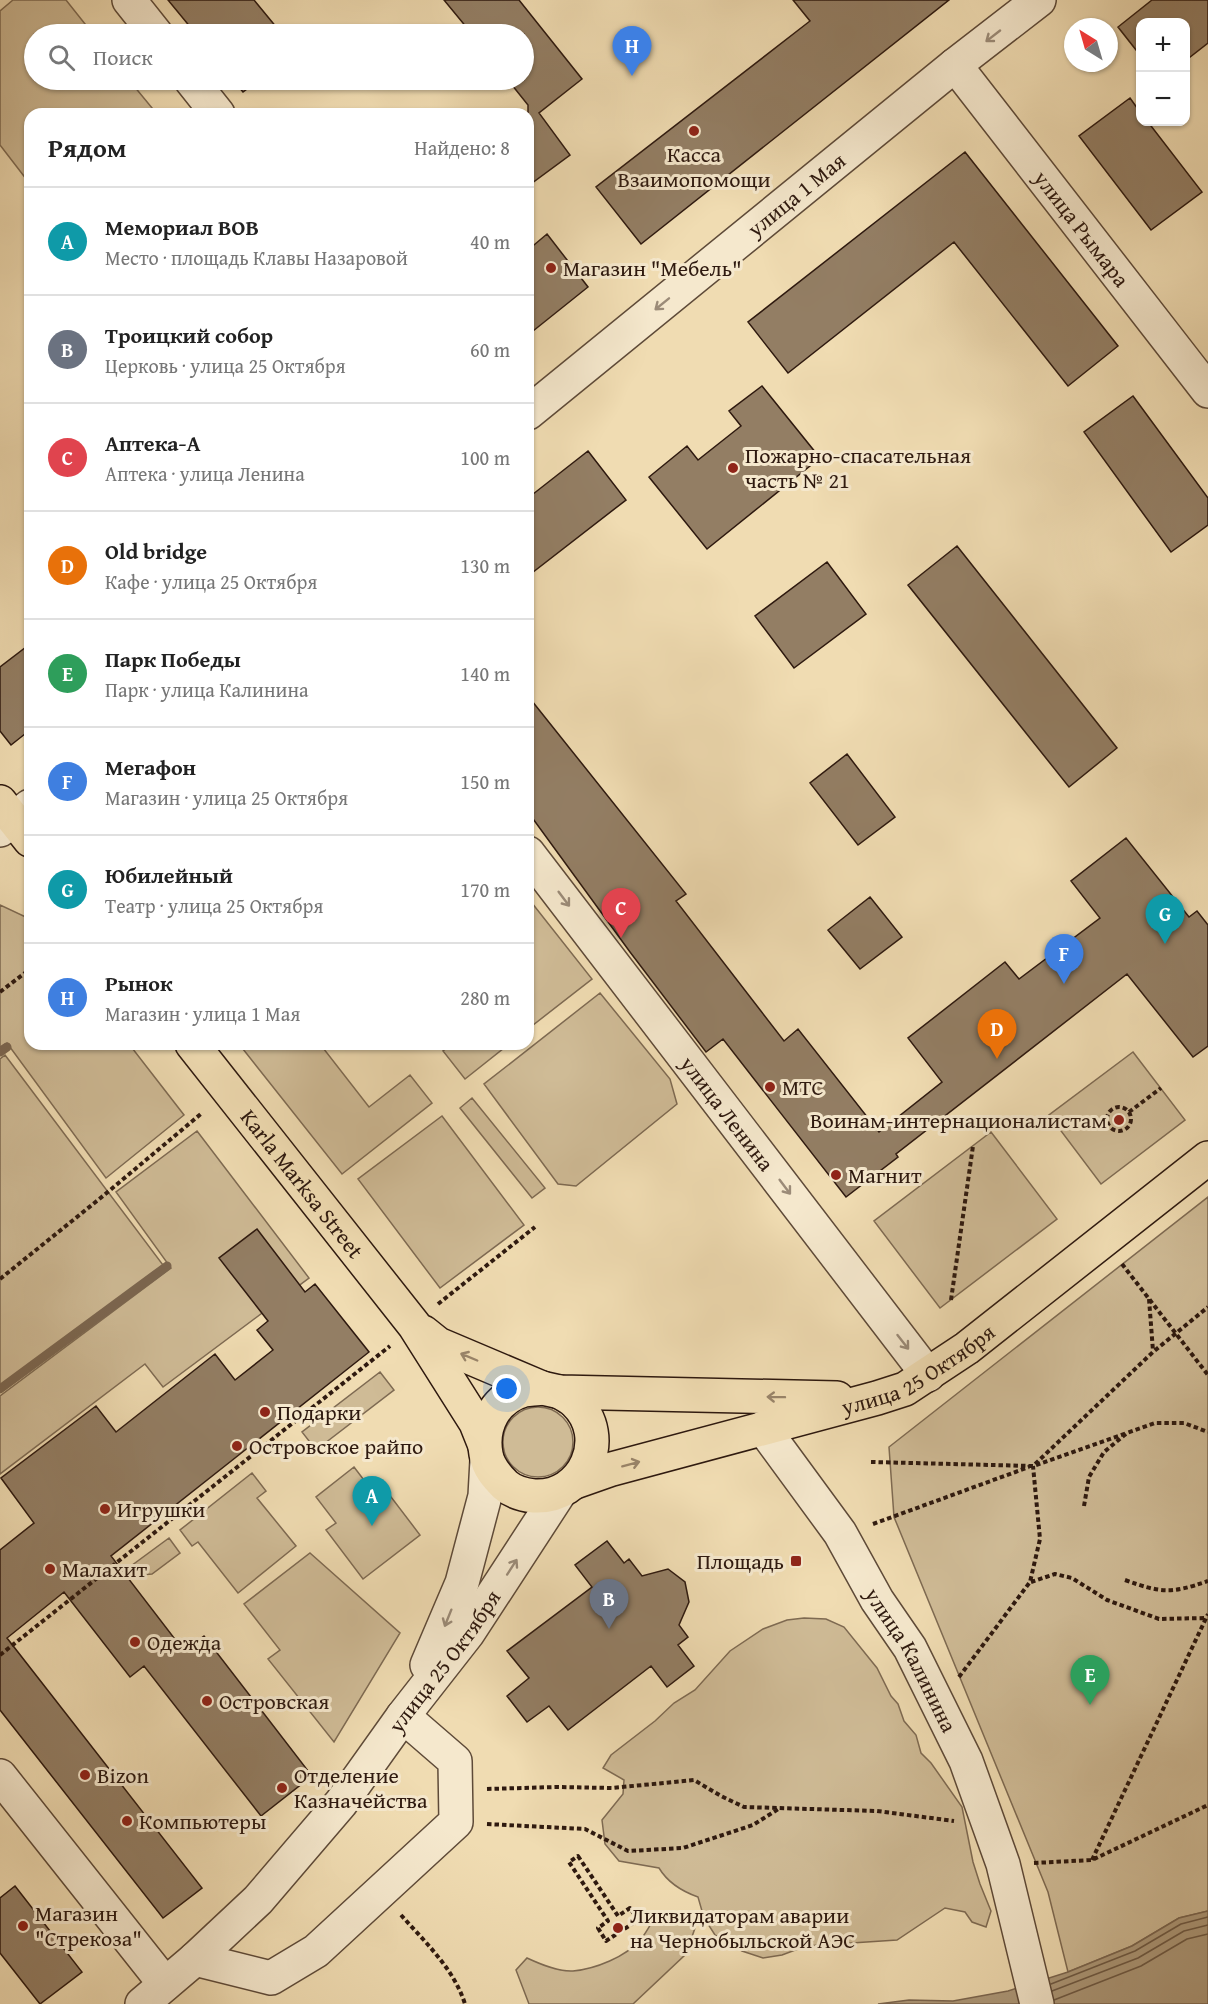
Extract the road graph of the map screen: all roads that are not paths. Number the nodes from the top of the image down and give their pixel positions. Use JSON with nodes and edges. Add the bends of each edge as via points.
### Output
{"nodes":[{"id":1,"x":129,"y":0,"type":"edge"},
{"id":2,"x":1040,"y":0,"type":"edge"},
{"id":3,"x":148,"y":24,"type":"edge"},
{"id":4,"x":955,"y":65,"type":"junction"},
{"id":5,"x":199,"y":90,"type":"edge"},
{"id":6,"x":213,"y":108,"type":"edge"},
{"id":7,"x":1208,"y":391,"type":"edge"},
{"id":8,"x":534,"y":408,"type":"edge"},
{"id":9,"x":534,"y":861,"type":"edge"},
{"id":10,"x":197,"y":1050,"type":"edge"},
{"id":11,"x":1208,"y":1158,"type":"edge"},
{"id":12,"x":414,"y":1325,"type":"junction"},
{"id":13,"x":928,"y":1375,"type":"junction"},
{"id":14,"x":551,"y":1390,"type":"junction"},
{"id":15,"x":877,"y":1398,"type":"junction"},
{"id":16,"x":764,"y":1428,"type":"junction"},
{"id":17,"x":485,"y":1452,"type":"junction"},
{"id":18,"x":568,"y":1487,"type":"junction"},
{"id":19,"x":403,"y":1716,"type":"junction"},
{"id":20,"x":0,"y":1776,"type":"edge"},
{"id":21,"x":195,"y":1959,"type":"junction"},
{"id":22,"x":154,"y":1994,"type":"edge"},
{"id":23,"x":1037,"y":2004,"type":"edge"}],
"edges":[{"from":1,"to":3,"type":"street"},
{"from":2,"to":4,"type":"street","name":"улица 1 Мая","one_way":true},
{"from":4,"to":7,"type":"street","name":"улица Рымара"},
{"from":4,"to":8,"type":"street","name":"улица 1 Мая","one_way":true},
{"from":5,"to":6,"type":"street"},
{"from":9,"to":13,"type":"street","name":"улица Ленина","one_way":true},
{"from":10,"to":12,"type":"main road","name":"Karla Marksa Street"},
{"from":11,"to":13,"type":"main road","name":"улица 25 Октября"},
{"from":14,"to":12,"type":"main road","one_way":true,"via":[[438,1344]]},
{"from":12,"to":17,"type":"main road","via":[[476,1423]]},
{"from":13,"to":15,"type":"main road","name":"улица 25 Октября","via":[[905,1389]]},
{"from":15,"to":14,"type":"main road","one_way":true},
{"from":14,"to":17,"type":"main road","via":[[524,1390],[495,1409],[486,1425]]},
{"from":14,"to":18,"type":"main road","via":[[575,1402],[592,1433],[592,1451],[586,1468]]},
{"from":15,"to":16,"type":"main road","name":"улица 25 Октября"},
{"from":18,"to":16,"type":"main road","name":"улица 25 Октября","one_way":true,"via":[[612,1469]]},
{"from":16,"to":23,"type":"street","name":"улица Калинина","via":[[840,1533],[877,1600],[910,1648],[966,1761],[1003,1864]]},
{"from":17,"to":18,"type":"main road","via":[[495,1476],[525,1495],[543,1496]]},
{"from":17,"to":19,"type":"street","one_way":true,"via":[[485,1496],[462,1583]]},
{"from":19,"to":18,"type":"street","name":"улица 25 Октября","one_way":true,"via":[[468,1634]]},
{"from":19,"to":21,"type":"street","name":"улица 25 Октября","via":[[318,1830],[258,1900]]},
{"from":19,"to":21,"type":"street","via":[[455,1761],[456,1822],[316,1951],[271,1978]]},
{"from":20,"to":22,"type":"street"},
{"from":21,"to":22,"type":"street","name":"улица 25 Октября"}]}
